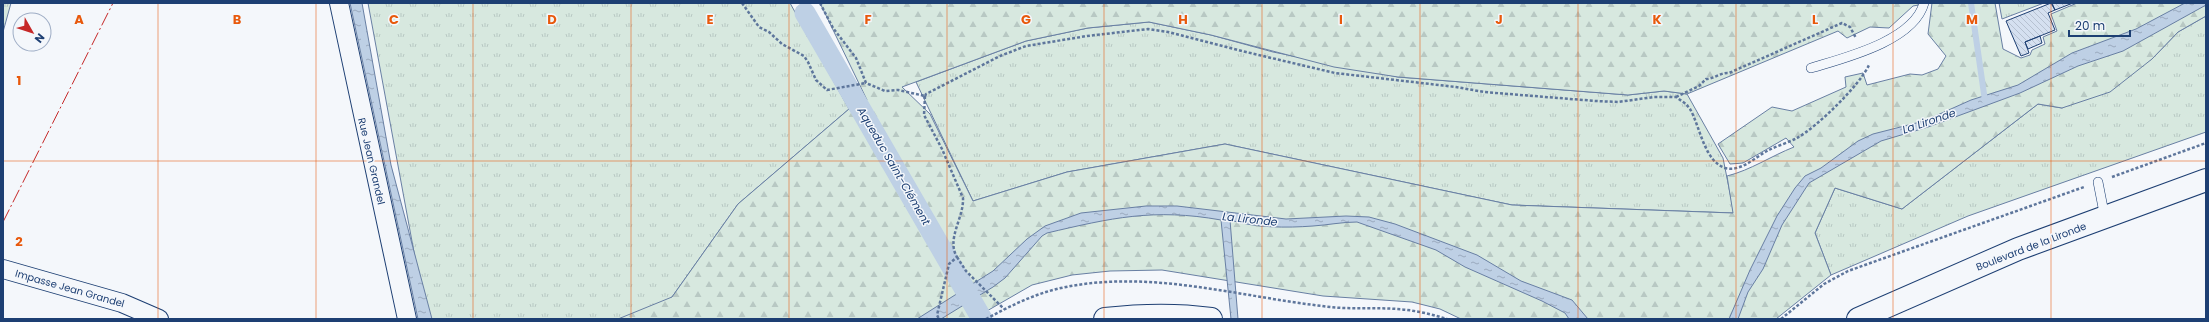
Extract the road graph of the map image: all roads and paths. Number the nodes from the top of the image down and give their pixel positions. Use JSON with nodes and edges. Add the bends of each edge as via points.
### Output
{"nodes":[{"id":1,"x":339,"y":3,"type":"edge"},
{"id":2,"x":742,"y":3,"type":"edge"},
{"id":3,"x":820,"y":3,"type":"edge"},
{"id":4,"x":1924,"y":3,"type":"edge"},
{"id":5,"x":1879,"y":45,"type":"junction"},
{"id":6,"x":1867,"y":49,"type":"junction"},
{"id":7,"x":1811,"y":68,"type":"dead end"},
{"id":8,"x":866,"y":83,"type":"junction"},
{"id":9,"x":925,"y":96,"type":"junction"},
{"id":10,"x":1676,"y":98,"type":"junction"},
{"id":11,"x":2206,"y":143,"type":"edge"},
{"id":12,"x":2206,"y":180,"type":"edge"},
{"id":13,"x":2098,"y":182,"type":"junction"},
{"id":14,"x":2105,"y":218,"type":"junction"},
{"id":15,"x":956,"y":257,"type":"junction"},
{"id":16,"x":3,"y":269,"type":"edge"},
{"id":17,"x":1004,"y":309,"type":"dead end"},
{"id":18,"x":159,"y":319,"type":"edge"},
{"id":19,"x":407,"y":319,"type":"edge"},
{"id":20,"x":939,"y":319,"type":"edge"},
{"id":21,"x":1105,"y":319,"type":"edge"},
{"id":22,"x":1211,"y":319,"type":"edge"},
{"id":23,"x":1781,"y":319,"type":"edge"},
{"id":24,"x":1858,"y":319,"type":"edge"}],
"edges":[{"from":1,"to":19,"type":"street","name":"Rue Jean Grandel"},
{"from":2,"to":8,"type":"path","via":[[760,27],[782,44],[804,56],[816,80],[827,90]]},
{"from":3,"to":8,"type":"path","via":[[833,28],[856,58]]},
{"from":4,"to":5,"type":"lane","via":[[1914,21],[1895,37]]},
{"from":5,"to":6,"type":"lane"},
{"from":5,"to":10,"type":"path","via":[[1865,74],[1826,114],[1797,138],[1766,151],[1750,163],[1738,167],[1726,168],[1712,158],[1690,109]]},
{"from":6,"to":7,"type":"lane"},
{"from":6,"to":10,"type":"path","via":[[1859,44],[1850,27],[1842,23],[1729,73],[1724,72],[1710,79],[1706,78],[1699,86]]},
{"from":8,"to":9,"type":"path","via":[[885,91],[898,90]]},
{"from":9,"to":10,"type":"path","via":[[981,65],[1026,46],[1148,29],[1366,77],[1484,92],[1596,101]]},
{"from":9,"to":15,"type":"path","via":[[924,115],[963,198],[953,243]]},
{"from":11,"to":13,"type":"path"},
{"from":12,"to":14,"type":"street","name":"Boulevard de la Lironde"},
{"from":13,"to":14,"type":"lane"},
{"from":13,"to":23,"type":"path","via":[[1848,271],[1824,284]]},
{"from":14,"to":24,"type":"street","name":"Boulevard de la Lironde","via":[[2018,249]]},
{"from":15,"to":17,"type":"path","via":[[966,271]]},
{"from":15,"to":20,"type":"path","via":[[949,264],[937,315]]},
{"from":16,"to":18,"type":"street","name":"Impasse Jean Grandel","via":[[122,303]]},
{"from":21,"to":22,"type":"street","via":[[1161,316]]}]}
